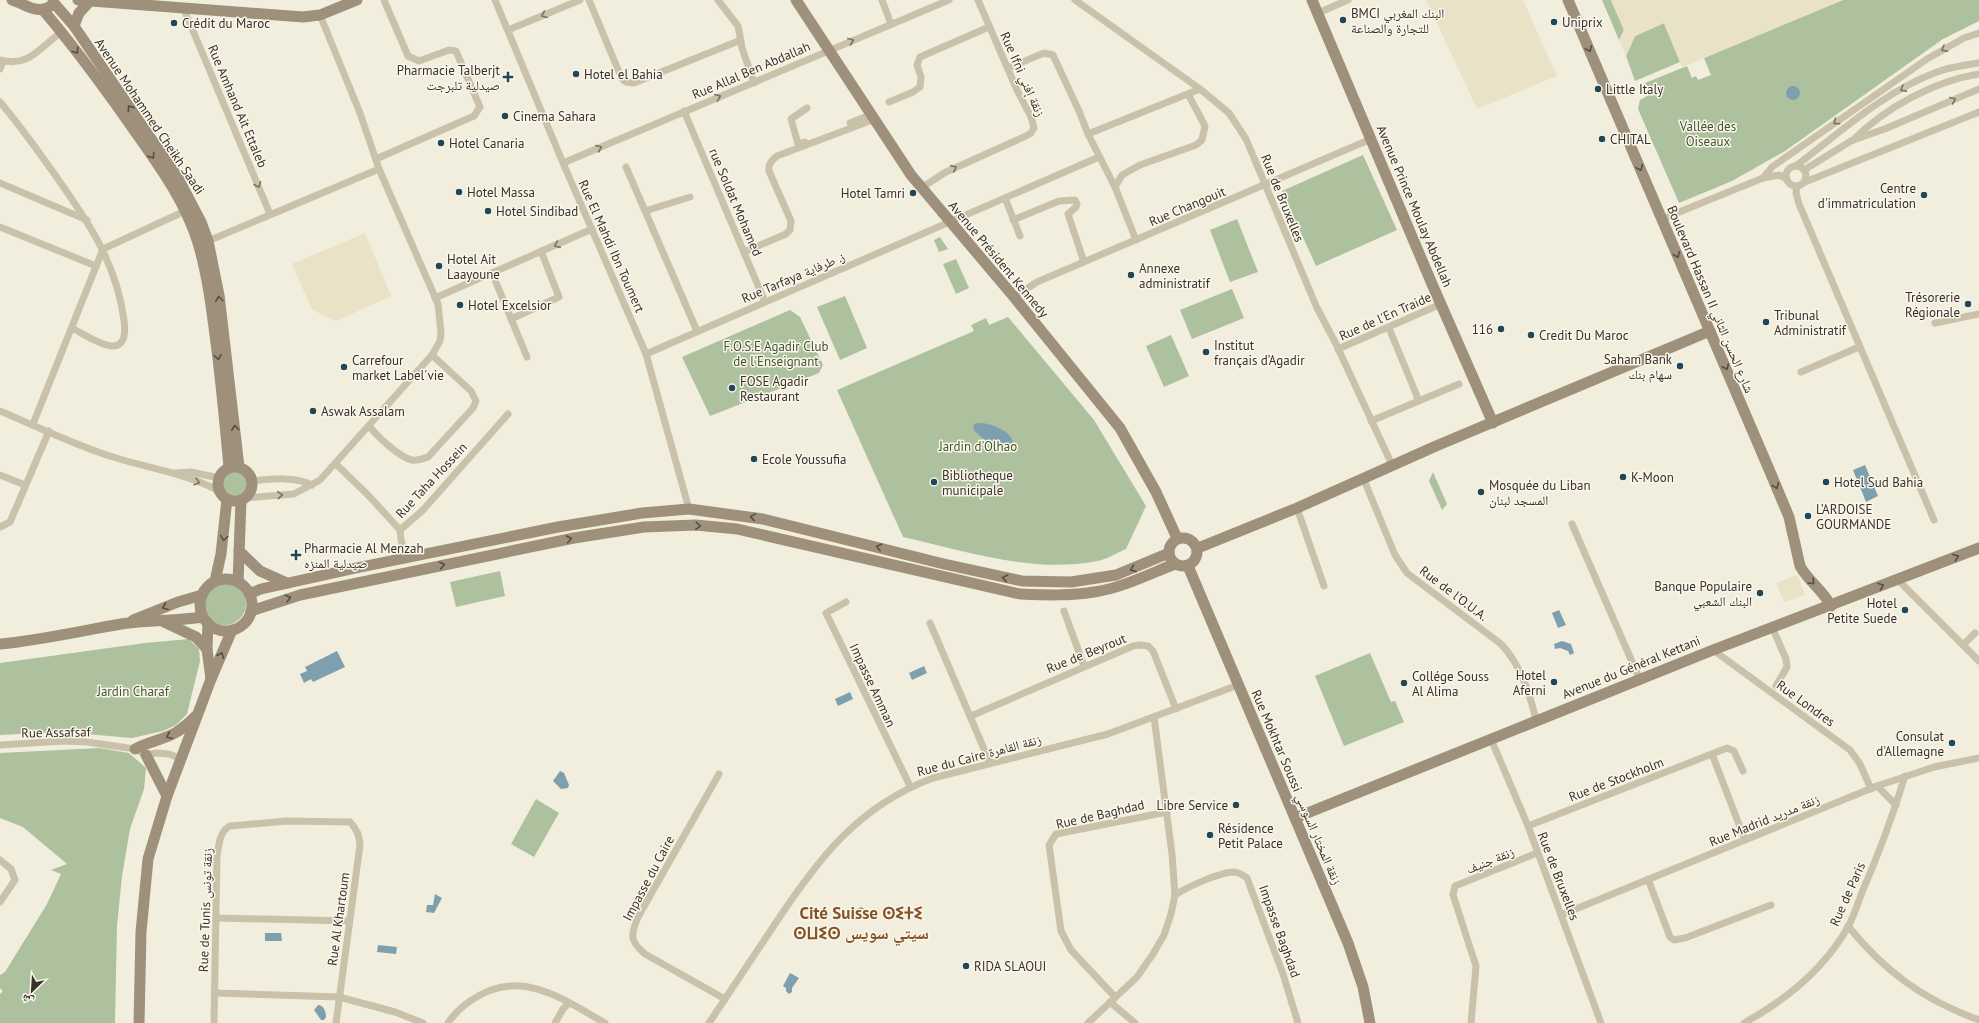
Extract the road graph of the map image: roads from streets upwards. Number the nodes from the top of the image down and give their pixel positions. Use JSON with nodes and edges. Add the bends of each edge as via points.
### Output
{"nodes":[{"id":1,"x":12,"y":0,"type":"edge"},
{"id":2,"x":356,"y":0,"type":"edge"},
{"id":3,"x":384,"y":0,"type":"edge"},
{"id":4,"x":495,"y":0,"type":"edge"},
{"id":5,"x":580,"y":0,"type":"edge"},
{"id":6,"x":589,"y":0,"type":"edge"},
{"id":7,"x":718,"y":0,"type":"edge"},
{"id":8,"x":796,"y":0,"type":"edge"},
{"id":9,"x":882,"y":0,"type":"edge"},
{"id":10,"x":949,"y":0,"type":"edge"},
{"id":11,"x":978,"y":0,"type":"edge"},
{"id":12,"x":1075,"y":0,"type":"edge"},
{"id":13,"x":1312,"y":0,"type":"edge"},
{"id":14,"x":1348,"y":0,"type":"edge"},
{"id":15,"x":1568,"y":0,"type":"edge"},
{"id":16,"x":54,"y":1,"type":"edge"},
{"id":17,"x":84,"y":1,"type":"edge"},
{"id":18,"x":27,"y":4,"type":"edge"},
{"id":19,"x":183,"y":7,"type":"junction"},
{"id":20,"x":43,"y":10,"type":"junction"},
{"id":21,"x":1318,"y":13,"type":"junction"},
{"id":22,"x":320,"y":15,"type":"junction"},
{"id":23,"x":891,"y":24,"type":"junction"},
{"id":24,"x":74,"y":26,"type":"junction"},
{"id":25,"x":989,"y":27,"type":"junction"},
{"id":26,"x":508,"y":30,"type":"junction"},
{"id":27,"x":62,"y":32,"type":"junction"},
{"id":28,"x":1979,"y":33,"type":"edge"},
{"id":29,"x":740,"y":40,"type":"junction"},
{"id":30,"x":830,"y":50,"type":"junction"},
{"id":31,"x":1,"y":60,"type":"edge"},
{"id":32,"x":1979,"y":63,"type":"edge"},
{"id":33,"x":1008,"y":68,"type":"junction"},
{"id":34,"x":0,"y":69,"type":"edge"},
{"id":35,"x":1979,"y":74,"type":"edge"},
{"id":36,"x":754,"y":83,"type":"junction"},
{"id":37,"x":1200,"y":89,"type":"junction"},
{"id":38,"x":1979,"y":89,"type":"edge"},
{"id":39,"x":1188,"y":94,"type":"junction"},
{"id":40,"x":0,"y":102,"type":"edge"},
{"id":41,"x":889,"y":102,"type":"dead end"},
{"id":42,"x":807,"y":108,"type":"dead end"},
{"id":43,"x":684,"y":111,"type":"junction"},
{"id":44,"x":1979,"y":112,"type":"edge"},
{"id":45,"x":873,"y":116,"type":"junction"},
{"id":46,"x":1088,"y":134,"type":"junction"},
{"id":47,"x":1371,"y":139,"type":"junction"},
{"id":48,"x":1851,"y":141,"type":"junction"},
{"id":49,"x":1099,"y":157,"type":"junction"},
{"id":50,"x":376,"y":159,"type":"junction"},
{"id":51,"x":563,"y":163,"type":"junction"},
{"id":52,"x":1796,"y":166,"type":"junction"},
{"id":53,"x":626,"y":167,"type":"dead end"},
{"id":54,"x":379,"y":169,"type":"junction"},
{"id":55,"x":1804,"y":170,"type":"junction"},
{"id":56,"x":1763,"y":178,"type":"junction"},
{"id":57,"x":1787,"y":178,"type":"junction"},
{"id":58,"x":1804,"y":182,"type":"junction"},
{"id":59,"x":0,"y":183,"type":"edge"},
{"id":60,"x":1265,"y":186,"type":"junction"},
{"id":61,"x":1797,"y":186,"type":"junction"},
{"id":62,"x":1115,"y":187,"type":"junction"},
{"id":63,"x":921,"y":188,"type":"junction"},
{"id":64,"x":690,"y":197,"type":"dead end"},
{"id":65,"x":1005,"y":198,"type":"junction"},
{"id":66,"x":185,"y":211,"type":"junction"},
{"id":67,"x":645,"y":211,"type":"junction"},
{"id":68,"x":270,"y":214,"type":"junction"},
{"id":69,"x":87,"y":220,"type":"junction"},
{"id":70,"x":1013,"y":220,"type":"junction"},
{"id":71,"x":1662,"y":220,"type":"junction"},
{"id":72,"x":950,"y":222,"type":"junction"},
{"id":73,"x":0,"y":227,"type":"edge"},
{"id":74,"x":592,"y":229,"type":"junction"},
{"id":75,"x":1020,"y":236,"type":"dead end"},
{"id":76,"x":1136,"y":240,"type":"junction"},
{"id":77,"x":208,"y":241,"type":"junction"},
{"id":78,"x":103,"y":249,"type":"junction"},
{"id":79,"x":541,"y":251,"type":"junction"},
{"id":80,"x":744,"y":252,"type":"junction"},
{"id":81,"x":1084,"y":262,"type":"junction"},
{"id":82,"x":96,"y":266,"type":"junction"},
{"id":83,"x":492,"y":273,"type":"junction"},
{"id":84,"x":1014,"y":297,"type":"junction"},
{"id":85,"x":435,"y":298,"type":"junction"},
{"id":86,"x":765,"y":302,"type":"junction"},
{"id":87,"x":1441,"y":304,"type":"junction"},
{"id":88,"x":1979,"y":314,"type":"edge"},
{"id":89,"x":511,"y":319,"type":"junction"},
{"id":90,"x":1936,"y":323,"type":"dead end"},
{"id":91,"x":72,"y":328,"type":"junction"},
{"id":92,"x":1388,"y":328,"type":"junction"},
{"id":93,"x":697,"y":331,"type":"junction"},
{"id":94,"x":1710,"y":331,"type":"junction"},
{"id":95,"x":1859,"y":347,"type":"junction"},
{"id":96,"x":1338,"y":349,"type":"junction"},
{"id":97,"x":646,"y":354,"type":"junction"},
{"id":98,"x":432,"y":355,"type":"junction"},
{"id":99,"x":527,"y":357,"type":"dead end"},
{"id":100,"x":1801,"y":372,"type":"dead end"},
{"id":101,"x":1458,"y":384,"type":"dead end"},
{"id":102,"x":1419,"y":401,"type":"junction"},
{"id":103,"x":0,"y":411,"type":"edge"},
{"id":104,"x":508,"y":414,"type":"dead end"},
{"id":105,"x":1371,"y":421,"type":"junction"},
{"id":106,"x":1493,"y":423,"type":"junction"},
{"id":107,"x":33,"y":424,"type":"junction"},
{"id":108,"x":369,"y":426,"type":"junction"},
{"id":109,"x":49,"y":431,"type":"junction"},
{"id":110,"x":336,"y":464,"type":"junction"},
{"id":111,"x":234,"y":467,"type":"junction"},
{"id":112,"x":1393,"y":467,"type":"junction"},
{"id":113,"x":175,"y":473,"type":"junction"},
{"id":114,"x":0,"y":475,"type":"edge"},
{"id":115,"x":219,"y":478,"type":"junction"},
{"id":116,"x":1364,"y":480,"type":"junction"},
{"id":117,"x":252,"y":482,"type":"junction"},
{"id":118,"x":25,"y":485,"type":"junction"},
{"id":119,"x":312,"y":485,"type":"junction"},
{"id":120,"x":223,"y":495,"type":"junction"},
{"id":121,"x":243,"y":499,"type":"junction"},
{"id":122,"x":1297,"y":508,"type":"junction"},
{"id":123,"x":689,"y":509,"type":"junction"},
{"id":124,"x":1934,"y":520,"type":"dead end"},
{"id":125,"x":1572,"y":524,"type":"dead end"},
{"id":126,"x":0,"y":528,"type":"edge"},
{"id":127,"x":400,"y":530,"type":"junction"},
{"id":128,"x":1177,"y":538,"type":"junction"},
{"id":129,"x":1198,"y":548,"type":"junction"},
{"id":130,"x":1979,"y":548,"type":"edge"},
{"id":131,"x":239,"y":551,"type":"junction"},
{"id":132,"x":1169,"y":553,"type":"junction"},
{"id":133,"x":406,"y":557,"type":"junction"},
{"id":134,"x":1175,"y":564,"type":"junction"},
{"id":135,"x":1188,"y":566,"type":"junction"},
{"id":136,"x":1898,"y":580,"type":"junction"},
{"id":137,"x":215,"y":581,"type":"junction"},
{"id":138,"x":238,"y":582,"type":"junction"},
{"id":139,"x":288,"y":583,"type":"junction"},
{"id":140,"x":1324,"y":586,"type":"dead end"},
{"id":141,"x":249,"y":594,"type":"junction"},
{"id":142,"x":202,"y":595,"type":"junction"},
{"id":143,"x":846,"y":602,"type":"dead end"},
{"id":144,"x":1831,"y":606,"type":"junction"},
{"id":145,"x":250,"y":611,"type":"junction"},
{"id":146,"x":1064,"y":611,"type":"dead end"},
{"id":147,"x":205,"y":620,"type":"junction"},
{"id":148,"x":162,"y":621,"type":"junction"},
{"id":149,"x":930,"y":623,"type":"dead end"},
{"id":150,"x":122,"y":624,"type":"junction"},
{"id":151,"x":1772,"y":627,"type":"junction"},
{"id":152,"x":232,"y":630,"type":"junction"},
{"id":153,"x":1975,"y":633,"type":"dead end"},
{"id":154,"x":0,"y":644,"type":"edge"},
{"id":155,"x":1963,"y":645,"type":"junction"},
{"id":156,"x":207,"y":649,"type":"junction"},
{"id":157,"x":1713,"y":650,"type":"junction"},
{"id":158,"x":1979,"y":660,"type":"edge"},
{"id":159,"x":1084,"y":666,"type":"junction"},
{"id":160,"x":211,"y":679,"type":"junction"},
{"id":161,"x":1640,"y":680,"type":"junction"},
{"id":162,"x":1238,"y":685,"type":"junction"},
{"id":163,"x":1776,"y":686,"type":"dead end"},
{"id":164,"x":1176,"y":709,"type":"junction"},
{"id":165,"x":199,"y":714,"type":"junction"},
{"id":166,"x":971,"y":716,"type":"junction"},
{"id":167,"x":1154,"y":717,"type":"junction"},
{"id":168,"x":1536,"y":720,"type":"junction"},
{"id":169,"x":1491,"y":739,"type":"junction"},
{"id":170,"x":0,"y":746,"type":"edge"},
{"id":171,"x":135,"y":749,"type":"junction"},
{"id":172,"x":1712,"y":754,"type":"junction"},
{"id":173,"x":146,"y":755,"type":"junction"},
{"id":174,"x":1979,"y":758,"type":"edge"},
{"id":175,"x":182,"y":759,"type":"junction"},
{"id":176,"x":990,"y":763,"type":"junction"},
{"id":177,"x":1743,"y":771,"type":"dead end"},
{"id":178,"x":719,"y":774,"type":"dead end"},
{"id":179,"x":1905,"y":776,"type":"junction"},
{"id":180,"x":910,"y":786,"type":"junction"},
{"id":181,"x":1874,"y":787,"type":"junction"},
{"id":182,"x":167,"y":796,"type":"junction"},
{"id":183,"x":1896,"y":805,"type":"junction"},
{"id":184,"x":1167,"y":812,"type":"junction"},
{"id":185,"x":1295,"y":818,"type":"junction"},
{"id":186,"x":350,"y":822,"type":"joint"},
{"id":187,"x":1528,"y":826,"type":"junction"},
{"id":188,"x":1745,"y":840,"type":"junction"},
{"id":189,"x":1537,"y":853,"type":"junction"},
{"id":190,"x":0,"y":860,"type":"edge"},
{"id":191,"x":1648,"y":879,"type":"junction"},
{"id":192,"x":1175,"y":895,"type":"junction"},
{"id":193,"x":0,"y":902,"type":"edge"},
{"id":194,"x":1771,"y":905,"type":"dead end"},
{"id":195,"x":1561,"y":915,"type":"junction"},
{"id":196,"x":216,"y":918,"type":"junction"},
{"id":197,"x":349,"y":921,"type":"junction"},
{"id":198,"x":1848,"y":926,"type":"junction"},
{"id":199,"x":214,"y":993,"type":"junction"},
{"id":200,"x":339,"y":997,"type":"junction"},
{"id":201,"x":725,"y":999,"type":"junction"},
{"id":202,"x":1113,"y":1000,"type":"junction"},
{"id":203,"x":569,"y":1003,"type":"junction"},
{"id":204,"x":1979,"y":1020,"type":"edge"},
{"id":205,"x":139,"y":1023,"type":"edge"},
{"id":206,"x":214,"y":1023,"type":"edge"},
{"id":207,"x":336,"y":1023,"type":"edge"},
{"id":208,"x":423,"y":1023,"type":"edge"},
{"id":209,"x":448,"y":1023,"type":"edge"},
{"id":210,"x":556,"y":1023,"type":"edge"},
{"id":211,"x":605,"y":1023,"type":"edge"},
{"id":212,"x":709,"y":1023,"type":"edge"},
{"id":213,"x":1088,"y":1023,"type":"edge"},
{"id":214,"x":1135,"y":1023,"type":"edge"},
{"id":215,"x":1298,"y":1023,"type":"edge"},
{"id":216,"x":1370,"y":1023,"type":"edge"},
{"id":217,"x":1471,"y":1023,"type":"edge"},
{"id":218,"x":1601,"y":1023,"type":"edge"},
{"id":219,"x":1744,"y":1023,"type":"edge"}],
"edges":[{"from":1,"to":18,"type":"street"},
{"from":2,"to":22,"type":"street"},
{"from":3,"to":50,"type":"street","via":[[408,56],[419,61],[449,50],[456,51],[480,107],[474,116]]},
{"from":4,"to":26,"type":"street","name":"Rue El Mahdi Ibn Toumert"},
{"from":5,"to":26,"type":"street","one_way":true},
{"from":6,"to":29,"type":"street","via":[[622,79],[626,82],[634,83]]},
{"from":7,"to":29,"type":"street","via":[[735,21]]},
{"from":8,"to":30,"type":"street","name":"Avenue Président Kennedy"},
{"from":9,"to":23,"type":"street"},
{"from":10,"to":23,"type":"street","name":"Rue Allal Ben Abdallah"},
{"from":11,"to":25,"type":"street","name":"Rue Ifni زنقة إفني"},
{"from":12,"to":37,"type":"street","name":"Rue de Bruxelles"},
{"from":13,"to":21,"type":"street","name":"Avenue Prince Moulay Abdellah"},
{"from":14,"to":21,"type":"street"},
{"from":15,"to":71,"type":"street","name":"Boulevard Hassan II شارع الحسن الثاني","one_way":true},
{"from":16,"to":20,"type":"street"},
{"from":16,"to":24,"type":"street","name":"Avenue Mohammed Cheikh Saadi"},
{"from":17,"to":19,"type":"street"},
{"from":17,"to":24,"type":"street"},
{"from":18,"to":20,"type":"street"},
{"from":19,"to":22,"type":"street","via":[[290,17]]},
{"from":19,"to":68,"type":"street","name":"Rue Amhand Ait Ettaleb","one_way":true},
{"from":20,"to":27,"type":"street","name":"Avenue Mohammed Cheikh Saadi"},
{"from":21,"to":47,"type":"street","name":"Avenue Prince Moulay Abdellah"},
{"from":22,"to":50,"type":"street"},
{"from":30,"to":23,"type":"street","name":"Rue Allal Ben Abdallah","one_way":true},
{"from":77,"to":24,"type":"street","name":"Avenue Mohammed Cheikh Saadi","one_way":true,"via":[[195,210],[176,176]]},
{"from":25,"to":33,"type":"street","name":"Rue Ifni زنقة إفني"},
{"from":25,"to":41,"type":"street","via":[[920,57],[917,65],[921,76],[920,87]]},
{"from":26,"to":51,"type":"street","name":"Rue El Mahdi Ibn Toumert"},
{"from":27,"to":31,"type":"street","via":[[21,62]]},
{"from":27,"to":66,"type":"street","name":"Avenue Mohammed Cheikh Saadi","one_way":true,"via":[[150,153]]},
{"from":28,"to":56,"type":"street","one_way":true,"via":[[1964,38],[1927,59],[1772,167]]},
{"from":29,"to":36,"type":"street"},
{"from":30,"to":36,"type":"street","name":"Rue Allal Ben Abdallah"},
{"from":30,"to":45,"type":"street","name":"Avenue Président Kennedy"},
{"from":31,"to":34,"type":"street"},
{"from":32,"to":52,"type":"street","one_way":true,"via":[[1938,72],[1893,94]]},
{"from":33,"to":46,"type":"street","via":[[1044,53],[1053,54]]},
{"from":63,"to":33,"type":"street","name":"Rue Ifni زنقة إفني","one_way":true,"via":[[946,172],[1033,131],[1031,117]]},
{"from":35,"to":48,"type":"street","via":[[1934,88],[1904,101],[1873,121]]},
{"from":43,"to":36,"type":"street","name":"Rue Allal Ben Abdallah","one_way":true},
{"from":37,"to":39,"type":"street"},
{"from":37,"to":60,"type":"street","name":"Rue de Bruxelles","via":[[1229,113],[1237,124],[1246,139]]},
{"from":48,"to":38,"type":"street","one_way":true},
{"from":39,"to":46,"type":"street"},
{"from":39,"to":62,"type":"street","via":[[1205,126],[1202,140],[1140,165],[1122,175]]},
{"from":40,"to":69,"type":"street","via":[[16,120]]},
{"from":42,"to":45,"type":"street","via":[[791,119],[798,144]]},
{"from":51,"to":43,"type":"street","name":"Rue Allal Ben Abdallah","one_way":true},
{"from":43,"to":80,"type":"street","name":"rue Soldat Mohamed"},
{"from":44,"to":58,"type":"street"},
{"from":45,"to":63,"type":"street","name":"Avenue Président Kennedy"},
{"from":45,"to":80,"type":"street","via":[[777,156],[773,160],[768,167],[769,171],[791,226],[786,234]]},
{"from":46,"to":49,"type":"street"},
{"from":47,"to":60,"type":"street","name":"Rue Changouit"},
{"from":47,"to":87,"type":"street","name":"Avenue Prince Moulay Abdellah"},
{"from":48,"to":55,"type":"street"},
{"from":49,"to":62,"type":"street"},
{"from":49,"to":65,"type":"street","name":"Rue Tarfaya ز. طرفاية"},
{"from":50,"to":54,"type":"street"},
{"from":51,"to":74,"type":"street","name":"Rue El Mahdi Ibn Toumert"},
{"from":52,"to":55,"type":"street"},
{"from":52,"to":57,"type":"street","via":[[1788,170]]},
{"from":53,"to":67,"type":"street"},
{"from":54,"to":68,"type":"street"},
{"from":54,"to":85,"type":"street"},
{"from":55,"to":58,"type":"street"},
{"from":56,"to":57,"type":"street","via":[[1779,175]]},
{"from":56,"to":71,"type":"street"},
{"from":57,"to":61,"type":"street","via":[[1789,183]]},
{"from":58,"to":61,"type":"street"},
{"from":59,"to":69,"type":"street"},
{"from":60,"to":76,"type":"street","name":"Rue Changouit"},
{"from":60,"to":96,"type":"street","name":"Rue de Bruxelles","via":[[1317,308]]},
{"from":61,"to":95,"type":"street","via":[[1799,204]]},
{"from":62,"to":76,"type":"street"},
{"from":63,"to":72,"type":"street","name":"Avenue Président Kennedy"},
{"from":64,"to":67,"type":"street"},
{"from":65,"to":70,"type":"street"},
{"from":65,"to":72,"type":"street","name":"Rue Tarfaya ز. طرفاية"},
{"from":66,"to":78,"type":"street"},
{"from":66,"to":111,"type":"street","name":"Avenue Mohammed Cheikh Saadi","one_way":true,"via":[[198,243],[206,274]]},
{"from":67,"to":93,"type":"street"},
{"from":68,"to":77,"type":"street"},
{"from":69,"to":78,"type":"street"},
{"from":70,"to":75,"type":"street"},
{"from":70,"to":81,"type":"street","via":[[1059,201],[1075,200],[1076,207],[1068,214]]},
{"from":71,"to":94,"type":"street","name":"Boulevard Hassan II شارع الحسن الثاني","one_way":true},
{"from":72,"to":84,"type":"street","name":"Avenue Président Kennedy"},
{"from":72,"to":86,"type":"street","name":"Rue Tarfaya ز. طرفاية"},
{"from":73,"to":82,"type":"street"},
{"from":74,"to":79,"type":"street","one_way":true},
{"from":74,"to":97,"type":"street","name":"Rue El Mahdi Ibn Toumert"},
{"from":76,"to":81,"type":"street","name":"Rue Changouit"},
{"from":111,"to":77,"type":"street","name":"Avenue Mohammed Cheikh Saadi","one_way":true,"via":[[219,295]]},
{"from":78,"to":82,"type":"street"},
{"from":78,"to":91,"type":"street","via":[[119,295],[125,329],[124,340],[118,346],[107,346]]},
{"from":79,"to":83,"type":"street"},
{"from":79,"to":89,"type":"street","via":[[559,297]]},
{"from":80,"to":86,"type":"street","name":"rue Soldat Mohamed"},
{"from":81,"to":84,"type":"street","name":"Rue Changouit","via":[[1037,282]]},
{"from":82,"to":91,"type":"street"},
{"from":83,"to":85,"type":"street"},
{"from":83,"to":89,"type":"street"},
{"from":84,"to":128,"type":"street","name":"Avenue Président Kennedy","via":[[1120,428],[1156,492]]},
{"from":85,"to":98,"type":"street","via":[[441,333]]},
{"from":86,"to":93,"type":"street","name":"Rue Tarfaya ز. طرفاية"},
{"from":87,"to":92,"type":"street","name":"Rue de l'En Traide"},
{"from":87,"to":106,"type":"street","name":"Avenue Prince Moulay Abdellah"},
{"from":88,"to":90,"type":"street"},
{"from":89,"to":99,"type":"street"},
{"from":91,"to":107,"type":"street"},
{"from":92,"to":96,"type":"street","name":"Rue de l'En Traide"},
{"from":92,"to":102,"type":"street"},
{"from":93,"to":97,"type":"street","name":"Rue Tarfaya ز. طرفاية"},
{"from":94,"to":106,"type":"street"},
{"from":94,"to":144,"type":"street","name":"Boulevard Hassan II شارع الحسن الثاني","one_way":true,"via":[[1789,517],[1800,566],[1826,596]]},
{"from":95,"to":100,"type":"street"},
{"from":95,"to":124,"type":"street"},
{"from":96,"to":105,"type":"street","name":"Rue de Bruxelles"},
{"from":97,"to":123,"type":"street","name":"Rue El Mahdi Ibn Toumert"},
{"from":98,"to":108,"type":"street"},
{"from":98,"to":108,"type":"street","via":[[471,391],[476,401],[474,408],[428,457],[420,460],[408,459],[374,433]]},
{"from":101,"to":102,"type":"street"},
{"from":102,"to":105,"type":"street"},
{"from":103,"to":107,"type":"street"},
{"from":104,"to":127,"type":"street","name":"Rue Taha Hossein","via":[[423,510]]},
{"from":105,"to":112,"type":"street","name":"Rue de Bruxelles"},
{"from":106,"to":112,"type":"street"},
{"from":107,"to":109,"type":"street"},
{"from":108,"to":110,"type":"street"},
{"from":109,"to":113,"type":"street","via":[[109,456]]},
{"from":109,"to":118,"type":"street"},
{"from":110,"to":119,"type":"street"},
{"from":110,"to":127,"type":"street","name":"Rue Taha Hossein"},
{"from":111,"to":115,"type":"street","via":[[223,472]]},
{"from":111,"to":117,"type":"street","via":[[248,472]]},
{"from":112,"to":116,"type":"street"},
{"from":113,"to":115,"type":"street","via":[[191,472]]},
{"from":113,"to":120,"type":"street","one_way":true,"via":[[210,486]]},
{"from":114,"to":118,"type":"street"},
{"from":115,"to":120,"type":"street","via":[[218,485]]},
{"from":116,"to":122,"type":"street"},
{"from":116,"to":168,"type":"street","name":"Rue de l'O.U.A.","via":[[1396,555],[1407,573],[1501,644],[1512,656],[1529,693]]},
{"from":117,"to":119,"type":"street","via":[[272,479],[297,480]]},
{"from":117,"to":121,"type":"street","via":[[251,491]]},
{"from":118,"to":126,"type":"street","via":[[10,522]]},
{"from":121,"to":119,"type":"street","one_way":true,"via":[[294,494]]},
{"from":120,"to":121,"type":"street"},
{"from":120,"to":137,"type":"street","one_way":true,"via":[[222,554]]},
{"from":121,"to":131,"type":"street"},
{"from":122,"to":129,"type":"street"},
{"from":122,"to":140,"type":"street"},
{"from":132,"to":123,"type":"street","one_way":true,"via":[[1116,576],[1071,582],[1022,581],[764,519]]},
{"from":123,"to":133,"type":"street","via":[[642,513],[558,527]]},
{"from":125,"to":161,"type":"street"},
{"from":127,"to":133,"type":"street"},
{"from":128,"to":129,"type":"street","via":[[1191,539]]},
{"from":128,"to":132,"type":"street","via":[[1169,547]]},
{"from":129,"to":135,"type":"street","via":[[1198,555]]},
{"from":136,"to":130,"type":"street","name":"Avenue du Général Kettani","one_way":true},
{"from":131,"to":138,"type":"street"},
{"from":131,"to":139,"type":"street","via":[[260,571]]},
{"from":132,"to":134,"type":"street"},
{"from":133,"to":139,"type":"street"},
{"from":134,"to":135,"type":"street"},
{"from":145,"to":134,"type":"street","one_way":true,"via":[[300,595],[574,538],[644,527],[696,525],[737,529],[1020,594],[1049,596],[1095,592],[1137,580]]},
{"from":135,"to":162,"type":"street","name":"Rue Mokhtar Soussi زنقة المختار السوسي"},
{"from":144,"to":136,"type":"street","name":"Avenue du Général Kettani","one_way":true},
{"from":136,"to":155,"type":"street"},
{"from":137,"to":138,"type":"street","via":[[226,579]]},
{"from":137,"to":142,"type":"street"},
{"from":138,"to":141,"type":"street"},
{"from":139,"to":141,"type":"street"},
{"from":141,"to":145,"type":"street","via":[[252,606]]},
{"from":142,"to":147,"type":"street","via":[[200,606]]},
{"from":142,"to":150,"type":"street","one_way":true},
{"from":143,"to":180,"type":"street","name":"Impasse Amman","via":[[826,613]]},
{"from":144,"to":151,"type":"street","name":"Avenue du Général Kettani"},
{"from":145,"to":152,"type":"street","via":[[244,623]]},
{"from":146,"to":159,"type":"street"},
{"from":147,"to":148,"type":"street"},
{"from":147,"to":152,"type":"street","via":[[221,630]]},
{"from":147,"to":156,"type":"street"},
{"from":148,"to":150,"type":"street"},
{"from":148,"to":156,"type":"street","via":[[196,637]]},
{"from":149,"to":166,"type":"street"},
{"from":150,"to":154,"type":"street","via":[[63,636]]},
{"from":151,"to":157,"type":"street","name":"Avenue du Général Kettani"},
{"from":151,"to":163,"type":"street","via":[[1787,667]]},
{"from":160,"to":152,"type":"street","one_way":true},
{"from":153,"to":155,"type":"street"},
{"from":155,"to":158,"type":"street"},
{"from":156,"to":160,"type":"street"},
{"from":157,"to":161,"type":"street","name":"Avenue du Général Kettani"},
{"from":157,"to":181,"type":"street","name":"Rue Londres","via":[[1850,750]]},
{"from":159,"to":164,"type":"street","name":"Rue de Beyrout","via":[[1133,646],[1148,646],[1157,657]]},
{"from":159,"to":166,"type":"street","name":"Rue de Beyrout"},
{"from":160,"to":165,"type":"street"},
{"from":161,"to":168,"type":"street","name":"Avenue du Général Kettani"},
{"from":162,"to":164,"type":"street","name":"Rue du Caire زنقة القاهرة"},
{"from":162,"to":185,"type":"street","name":"Rue Mokhtar Soussi زنقة المختار السوسي"},
{"from":164,"to":167,"type":"street","name":"Rue du Caire زنقة القاهرة"},
{"from":165,"to":171,"type":"street","one_way":true,"via":[[175,733]]},
{"from":165,"to":175,"type":"street"},
{"from":166,"to":176,"type":"street"},
{"from":167,"to":176,"type":"street","name":"Rue du Caire زنقة القاهرة","via":[[1108,734]]},
{"from":167,"to":184,"type":"street"},
{"from":168,"to":169,"type":"street","name":"Avenue du Général Kettani"},
{"from":169,"to":185,"type":"street","name":"Avenue du Général Kettani"},
{"from":169,"to":187,"type":"street","name":"Rue de Bruxelles"},
{"from":170,"to":171,"type":"street","name":"Rue Assafsaf","via":[[64,741]]},
{"from":171,"to":173,"type":"street","name":"Rue Assafsaf"},
{"from":172,"to":177,"type":"street","name":"Rue de Stockholm","via":[[1731,749]]},
{"from":172,"to":187,"type":"street","name":"Rue de Stockholm"},
{"from":172,"to":188,"type":"street"},
{"from":173,"to":175,"type":"street","name":"Rue Assafsaf","via":[[158,753]]},
{"from":173,"to":182,"type":"street"},
{"from":174,"to":179,"type":"street","name":"Rue Madrid زنقة مدريد"},
{"from":175,"to":182,"type":"street"},
{"from":176,"to":180,"type":"street","name":"Rue du Caire زنقة القاهرة"},
{"from":178,"to":201,"type":"street","name":"Impasse du Caire","via":[[638,917],[632,938],[635,945],[645,954]]},
{"from":179,"to":181,"type":"street","name":"Rue Madrid زنقة مدريد"},
{"from":179,"to":183,"type":"street","name":"Rue de Paris"},
{"from":180,"to":201,"type":"street","name":"Rue du Caire زنقة القاهرة","via":[[882,802],[823,856]]},
{"from":181,"to":183,"type":"street"},
{"from":181,"to":188,"type":"street","name":"Rue Madrid زنقة مدريد"},
{"from":182,"to":205,"type":"street","via":[[151,847],[144,883]]},
{"from":183,"to":198,"type":"street","name":"Rue de Paris"},
{"from":184,"to":192,"type":"street"},
{"from":184,"to":202,"type":"street","name":"Rue de Baghdad","via":[[1056,834],[1049,845],[1061,931],[1071,950]]},
{"from":185,"to":216,"type":"street","name":"Rue Mokhtar Soussi زنقة المختار السوسي","via":[[1348,943]]},
{"from":186,"to":196,"type":"street","name":"Rue de Tunis زنقة تونس","via":[[287,821],[226,828],[217,856]]},
{"from":186,"to":197,"type":"street","name":"Rue Al Khartoum","via":[[359,834],[360,845]]},
{"from":187,"to":189,"type":"street","name":"Rue de Bruxelles"},
{"from":188,"to":191,"type":"street","name":"Rue Madrid زنقة مدريد"},
{"from":189,"to":195,"type":"street","name":"Rue de Bruxelles"},
{"from":189,"to":217,"type":"street","name":"زنقة جنيف","via":[[1455,886],[1453,890],[1476,966]]},
{"from":190,"to":193,"type":"street","via":[[11,869],[15,880]]},
{"from":191,"to":194,"type":"street","via":[[1670,937],[1674,940]]},
{"from":191,"to":195,"type":"street","name":"Rue Madrid زنقة مدريد"},
{"from":192,"to":202,"type":"street","via":[[1164,935],[1153,954],[1137,977]]},
{"from":192,"to":215,"type":"street","name":"Impasse Baghdad","via":[[1181,890],[1233,872],[1247,878],[1283,974]]},
{"from":195,"to":218,"type":"street","name":"Rue de Bruxelles"},
{"from":196,"to":197,"type":"street"},
{"from":196,"to":199,"type":"street","name":"Rue de Tunis زنقة تونس"},
{"from":197,"to":200,"type":"street","name":"Rue Al Khartoum"},
{"from":198,"to":204,"type":"street","via":[[1880,962],[1917,991]]},
{"from":198,"to":219,"type":"street","name":"Rue de Paris","via":[[1829,953],[1789,995]]},
{"from":199,"to":200,"type":"street"},
{"from":199,"to":206,"type":"street","name":"Rue de Tunis زنقة تونس"},
{"from":200,"to":207,"type":"street","name":"Rue Al Khartoum"},
{"from":200,"to":208,"type":"street","via":[[396,1012]]},
{"from":201,"to":212,"type":"street","name":"Rue du Caire زنقة القاهرة"},
{"from":202,"to":213,"type":"street"},
{"from":202,"to":214,"type":"street"},
{"from":203,"to":209,"type":"street","via":[[546,991],[512,985],[491,989],[470,1001],[454,1013]]},
{"from":203,"to":210,"type":"street"},
{"from":203,"to":211,"type":"street"}]}
